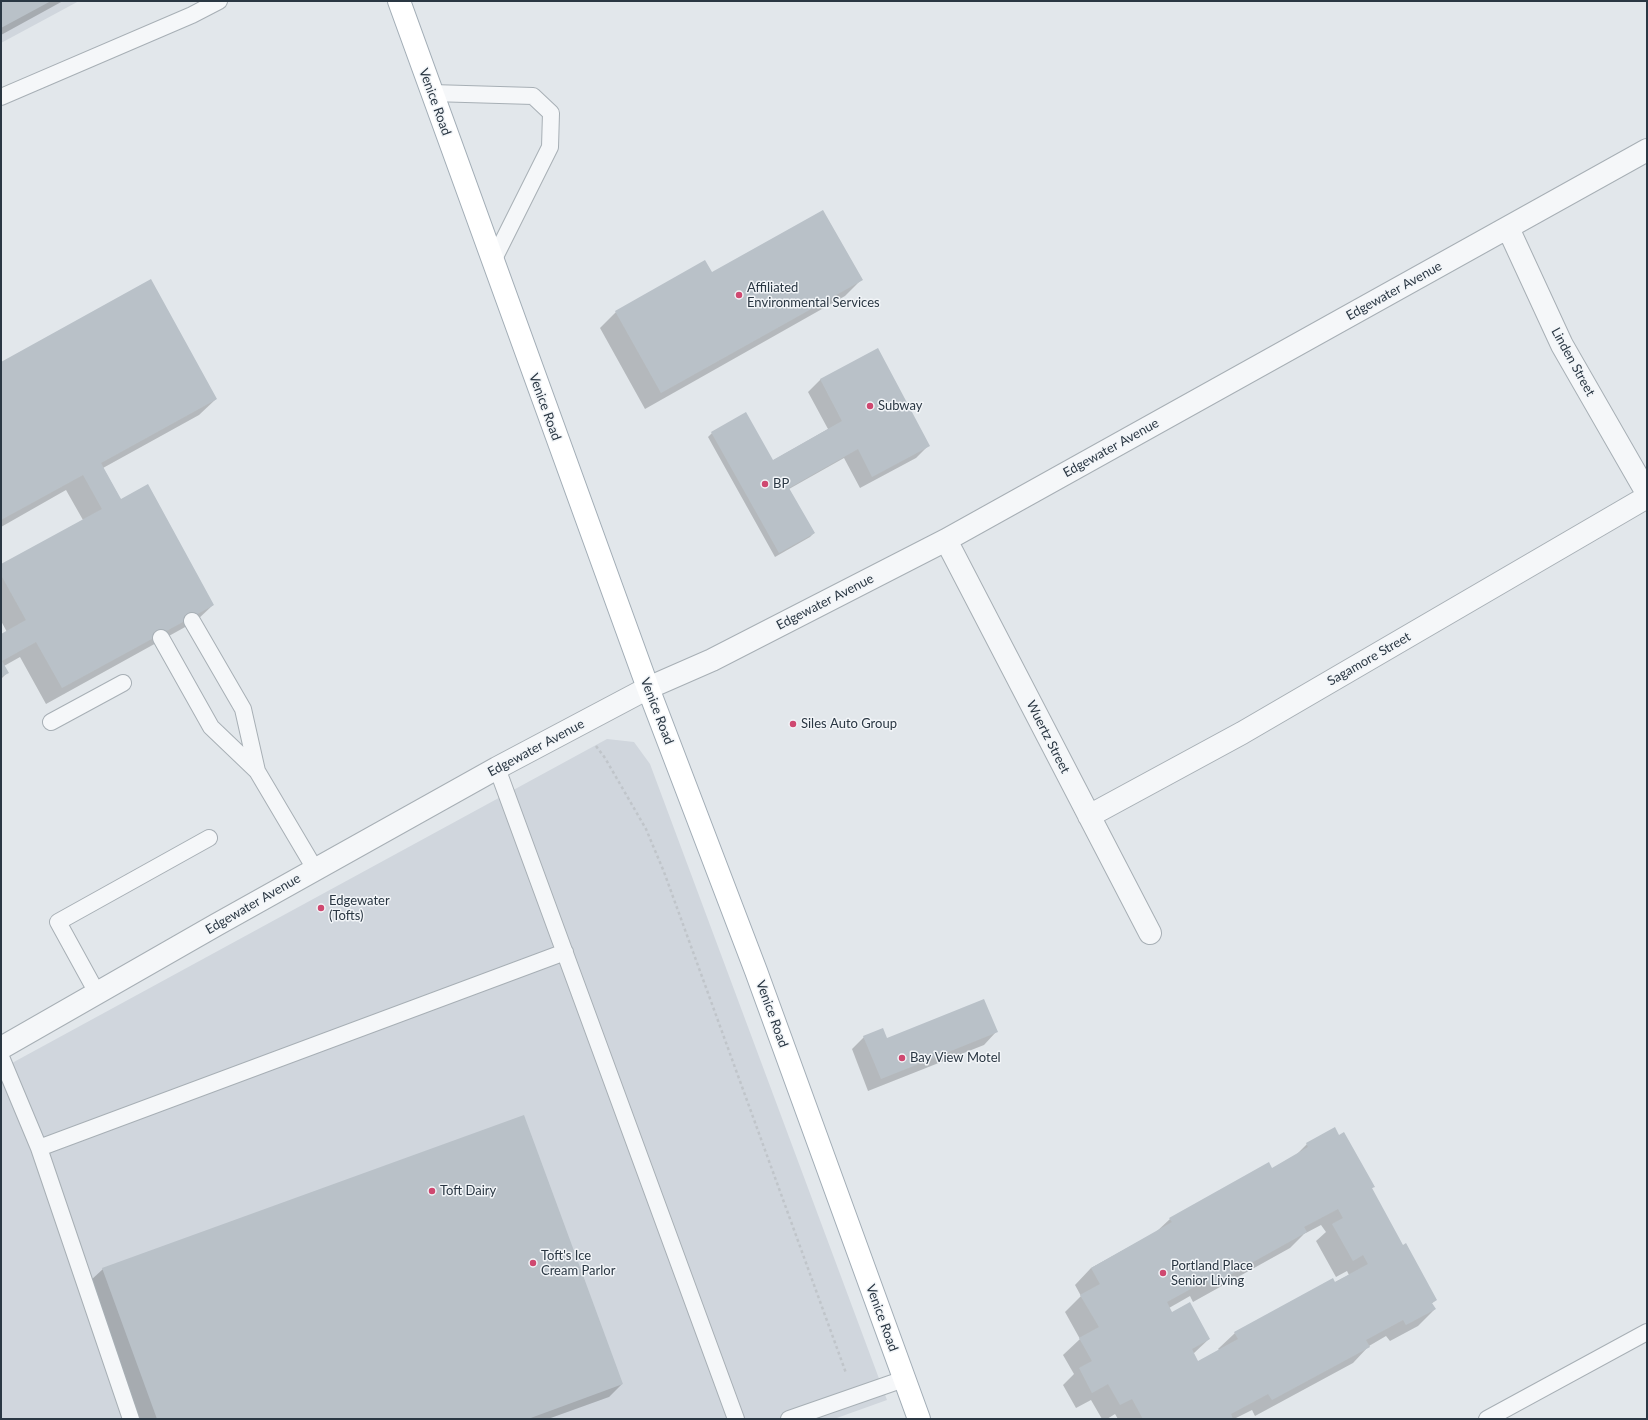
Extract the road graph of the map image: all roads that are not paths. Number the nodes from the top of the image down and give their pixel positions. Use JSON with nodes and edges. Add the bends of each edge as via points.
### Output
{"nodes":[{"id":1,"x":219,"y":1,"type":"edge"},
{"id":2,"x":399,"y":1,"type":"edge"},
{"id":3,"x":432,"y":93,"type":"junction"},
{"id":4,"x":1,"y":97,"type":"edge"},
{"id":5,"x":1647,"y":150,"type":"edge"},
{"id":6,"x":1508,"y":228,"type":"junction"},
{"id":7,"x":492,"y":261,"type":"junction"},
{"id":8,"x":1647,"y":493,"type":"edge"},
{"id":9,"x":1647,"y":497,"type":"edge"},
{"id":10,"x":946,"y":540,"type":"junction"},
{"id":11,"x":192,"y":621,"type":"dead end"},
{"id":12,"x":161,"y":638,"type":"dead end"},
{"id":13,"x":123,"y":683,"type":"dead end"},
{"id":14,"x":648,"y":688,"type":"junction"},
{"id":15,"x":51,"y":722,"type":"dead end"},
{"id":16,"x":497,"y":768,"type":"junction"},
{"id":17,"x":257,"y":771,"type":"junction"},
{"id":18,"x":1089,"y":816,"type":"junction"},
{"id":19,"x":209,"y":838,"type":"dead end"},
{"id":20,"x":315,"y":869,"type":"junction"},
{"id":21,"x":1150,"y":933,"type":"dead end"},
{"id":22,"x":565,"y":952,"type":"junction"},
{"id":23,"x":97,"y":993,"type":"junction"},
{"id":24,"x":1,"y":1048,"type":"edge"},
{"id":25,"x":1,"y":1057,"type":"edge"},
{"id":26,"x":39,"y":1148,"type":"junction"},
{"id":27,"x":1647,"y":1332,"type":"edge"},
{"id":28,"x":904,"y":1378,"type":"junction"},
{"id":29,"x":131,"y":1419,"type":"edge"},
{"id":30,"x":736,"y":1419,"type":"edge"},
{"id":31,"x":789,"y":1419,"type":"edge"},
{"id":32,"x":919,"y":1419,"type":"edge"},
{"id":33,"x":1487,"y":1419,"type":"edge"}],
"edges":[{"from":1,"to":4,"type":"lane"},
{"from":2,"to":3,"type":"main road","name":"Venice Road"},
{"from":3,"to":7,"type":"main road","name":"Venice Road"},
{"from":3,"to":7,"type":"lane","via":[[533,96],[551,113],[550,147]]},
{"from":5,"to":6,"type":"street","name":"Edgewater Avenue"},
{"from":6,"to":8,"type":"street","name":"Linden Street","via":[[1562,345]]},
{"from":6,"to":10,"type":"street","name":"Edgewater Avenue"},
{"from":7,"to":14,"type":"main road","name":"Venice Road"},
{"from":9,"to":18,"type":"street","name":"Sagamore Street","via":[[1242,733]]},
{"from":10,"to":14,"type":"street","name":"Edgewater Avenue","via":[[712,660]]},
{"from":10,"to":18,"type":"street","name":"Wuertz Street"},
{"from":11,"to":17,"type":"lane","via":[[243,709]]},
{"from":12,"to":17,"type":"lane","via":[[211,727]]},
{"from":13,"to":15,"type":"lane"},
{"from":14,"to":16,"type":"street","name":"Edgewater Avenue"},
{"from":14,"to":28,"type":"main road","name":"Venice Road","via":[[756,971]]},
{"from":16,"to":20,"type":"street","name":"Edgewater Avenue"},
{"from":16,"to":22,"type":"lane"},
{"from":17,"to":20,"type":"lane"},
{"from":18,"to":21,"type":"street","name":"Wuertz Street"},
{"from":19,"to":23,"type":"lane","via":[[58,922]]},
{"from":20,"to":23,"type":"street","name":"Edgewater Avenue"},
{"from":22,"to":26,"type":"lane"},
{"from":22,"to":30,"type":"lane"},
{"from":23,"to":24,"type":"street","name":"Edgewater Avenue"},
{"from":25,"to":26,"type":"lane"},
{"from":26,"to":29,"type":"lane"},
{"from":27,"to":33,"type":"lane"},
{"from":28,"to":31,"type":"lane"},
{"from":28,"to":32,"type":"main road","name":"Venice Road"}]}
